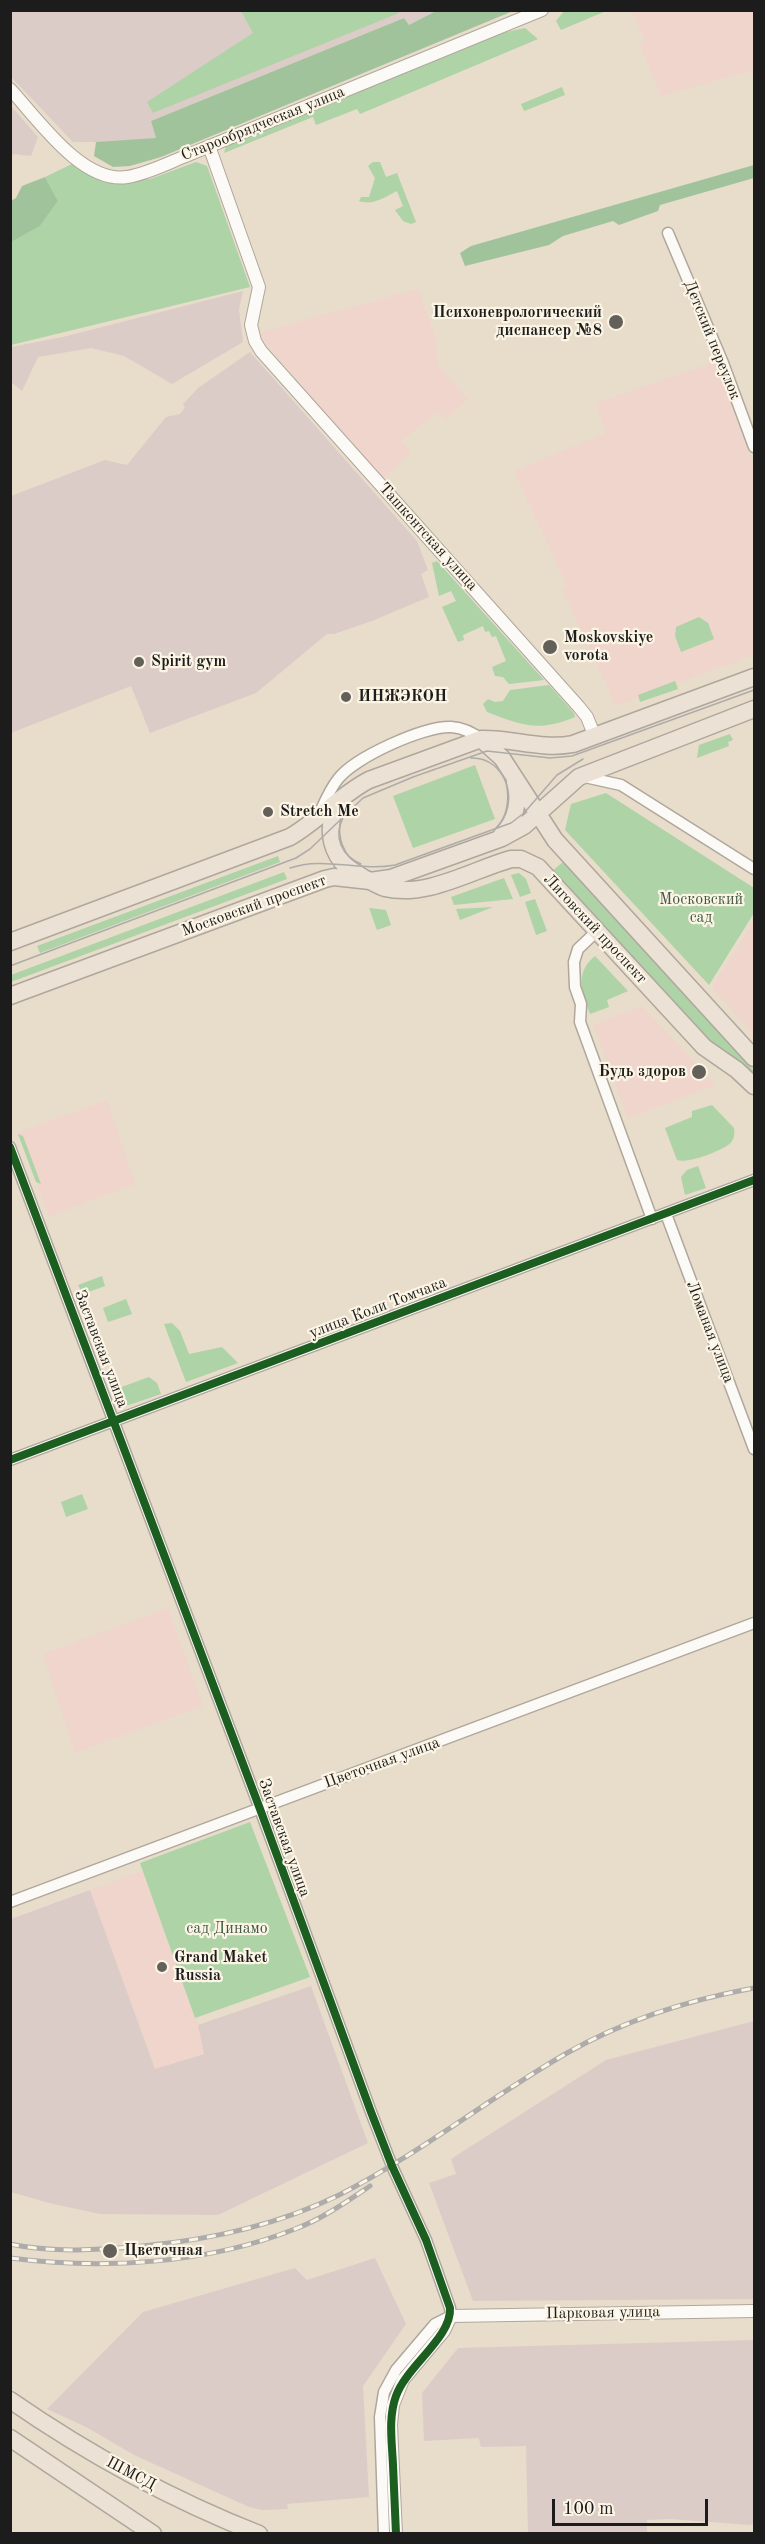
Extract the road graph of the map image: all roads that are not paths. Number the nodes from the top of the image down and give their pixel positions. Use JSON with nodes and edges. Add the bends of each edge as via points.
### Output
{"nodes":[{"id":1,"x":541,"y":11,"type":"edge"},
{"id":2,"x":10,"y":89,"type":"edge"},
{"id":3,"x":209,"y":146,"type":"junction"},
{"id":4,"x":668,"y":233,"type":"dead end"},
{"id":5,"x":754,"y":447,"type":"edge"},
{"id":6,"x":754,"y":677,"type":"edge"},
{"id":7,"x":754,"y":710,"type":"edge"},
{"id":8,"x":595,"y":737,"type":"junction"},
{"id":9,"x":481,"y":739,"type":"junction"},
{"id":10,"x":620,"y":760,"type":"junction"},
{"id":11,"x":513,"y":773,"type":"junction"},
{"id":12,"x":579,"y":777,"type":"junction"},
{"id":13,"x":621,"y":784,"type":"junction"},
{"id":14,"x":335,"y":805,"type":"junction"},
{"id":15,"x":537,"y":814,"type":"junction"},
{"id":16,"x":313,"y":823,"type":"junction"},
{"id":17,"x":490,"y":842,"type":"junction"},
{"id":18,"x":754,"y":869,"type":"edge"},
{"id":19,"x":370,"y":881,"type":"junction"},
{"id":20,"x":597,"y":930,"type":"junction"},
{"id":21,"x":10,"y":942,"type":"edge"},
{"id":22,"x":10,"y":996,"type":"edge"},
{"id":23,"x":754,"y":1058,"type":"edge"},
{"id":24,"x":754,"y":1086,"type":"edge"},
{"id":25,"x":10,"y":1147,"type":"edge"},
{"id":26,"x":754,"y":1180,"type":"edge"},
{"id":27,"x":666,"y":1214,"type":"junction"},
{"id":28,"x":652,"y":1219,"type":"junction"},
{"id":29,"x":114,"y":1422,"type":"junction"},
{"id":30,"x":754,"y":1449,"type":"edge"},
{"id":31,"x":10,"y":1460,"type":"edge"},
{"id":32,"x":754,"y":1623,"type":"edge"},
{"id":33,"x":260,"y":1809,"type":"junction"},
{"id":34,"x":10,"y":1902,"type":"edge"},
{"id":35,"x":754,"y":2312,"type":"edge"},
{"id":36,"x":451,"y":2316,"type":"junction"},
{"id":37,"x":10,"y":2400,"type":"edge"},
{"id":38,"x":10,"y":2438,"type":"edge"},
{"id":39,"x":153,"y":2534,"type":"edge"},
{"id":40,"x":259,"y":2534,"type":"edge"},
{"id":41,"x":384,"y":2534,"type":"edge"},
{"id":42,"x":396,"y":2534,"type":"edge"}],
"edges":[{"from":1,"to":3,"type":"street","name":"Старообрядческая улица"},
{"from":2,"to":3,"type":"street","name":"Старообрядческая улица","via":[[78,160],[109,176],[138,174]]},
{"from":3,"to":8,"type":"street","name":"Ташкентская улица","via":[[259,287],[251,319],[255,342],[579,707]]},
{"from":4,"to":5,"type":"street","name":"Детский переулок"},
{"from":6,"to":8,"type":"main road"},
{"from":7,"to":10,"type":"main road","name":"Московский проспект"},
{"from":8,"to":9,"type":"main road","via":[[548,747],[499,738]]},
{"from":9,"to":11,"type":"main road","name":"Лиговский проспект"},
{"from":9,"to":14,"type":"main road","via":[[369,780]]},
{"from":9,"to":16,"type":"street","via":[[469,730],[438,728],[360,759],[338,779]]},
{"from":10,"to":12,"type":"main road","name":"Московский проспект"},
{"from":10,"to":13,"type":"street"},
{"from":11,"to":15,"type":"main road","name":"Лиговский проспект"},
{"from":11,"to":17,"type":"main road","via":[[513,819],[502,835]]},
{"from":12,"to":13,"type":"street"},
{"from":12,"to":15,"type":"main road","name":"Московский проспект"},
{"from":13,"to":18,"type":"street"},
{"from":14,"to":16,"type":"main road"},
{"from":14,"to":19,"type":"main road","via":[[330,829],[333,848],[345,866]]},
{"from":15,"to":17,"type":"main road","name":"Московский проспект","via":[[516,831]]},
{"from":15,"to":23,"type":"main road","name":"Лиговский проспект","via":[[555,840]]},
{"from":16,"to":21,"type":"main road","via":[[279,842]]},
{"from":17,"to":19,"type":"main road","name":"Московский проспект","via":[[404,874]]},
{"from":19,"to":20,"type":"main road","name":"Лиговский проспект","via":[[384,888],[416,888],[521,859],[538,867]]},
{"from":19,"to":22,"type":"main road","name":"Московский проспект","via":[[325,879]]},
{"from":20,"to":24,"type":"main road","name":"Лиговский проспект","via":[[704,1047]]},
{"from":20,"to":28,"type":"street","via":[[578,949],[574,962],[580,1022]]},
{"from":25,"to":29,"type":"street","name":"Заставская улица"},
{"from":26,"to":27,"type":"street","name":"улица Коли Томчака"},
{"from":27,"to":28,"type":"street","name":"улица Коли Томчака"},
{"from":27,"to":30,"type":"street","name":"Ломаная улица"},
{"from":28,"to":29,"type":"street","name":"улица Коли Томчака"},
{"from":29,"to":31,"type":"street","name":"улица Коли Томчака"},
{"from":29,"to":33,"type":"street","name":"Заставская улица"},
{"from":32,"to":33,"type":"street","name":"Цветочная улица"},
{"from":33,"to":34,"type":"street","name":"Цветочная улица"},
{"from":33,"to":36,"type":"street","name":"Заставская улица","via":[[374,2121],[429,2250]]},
{"from":35,"to":36,"type":"street","name":"Парковая улица"},
{"from":36,"to":41,"type":"street","via":[[435,2324],[396,2370],[384,2392],[380,2417]]},
{"from":36,"to":42,"type":"street","via":[[444,2331],[403,2380],[393,2405]]},
{"from":37,"to":40,"type":"main road","name":"ШМСД","via":[[116,2467]]},
{"from":38,"to":39,"type":"main road"}]}
